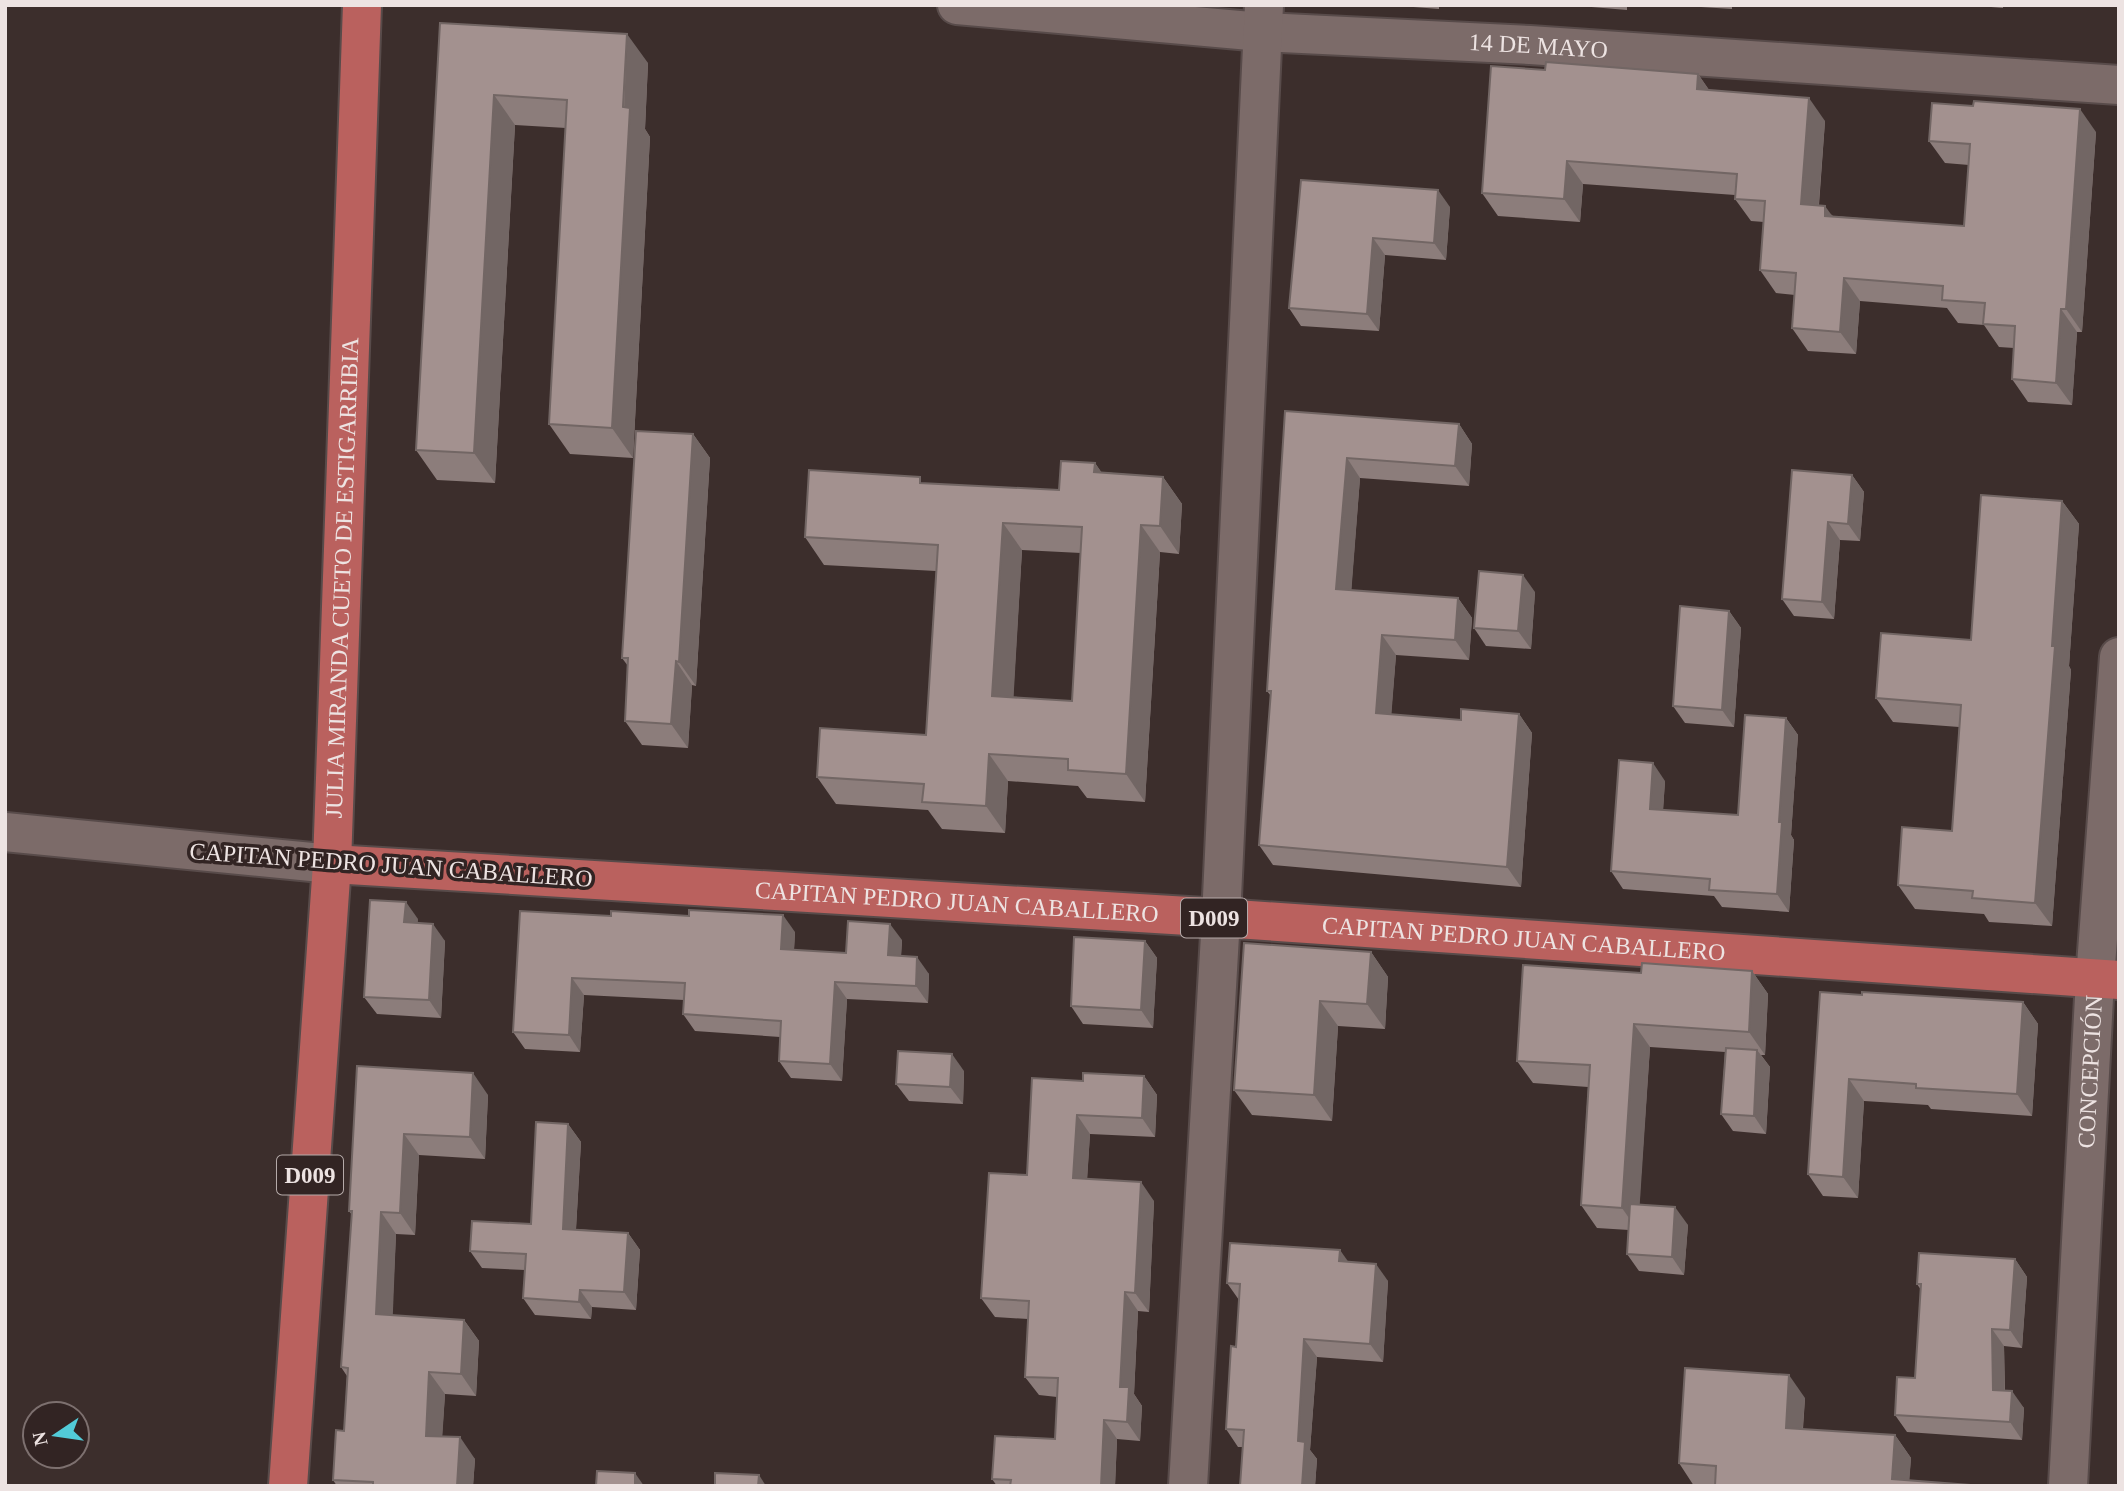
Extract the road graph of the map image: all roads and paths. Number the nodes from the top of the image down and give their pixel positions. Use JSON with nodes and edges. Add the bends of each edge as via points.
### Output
{"nodes":[{"id":1,"x":362,"y":5,"type":"edge"},
{"id":2,"x":957,"y":5,"type":"edge"},
{"id":3,"x":1263,"y":19,"type":"edge"},
{"id":4,"x":2119,"y":85,"type":"edge"},
{"id":5,"x":2119,"y":657,"type":"edge"},
{"id":6,"x":5,"y":832,"type":"edge"},
{"id":7,"x":332,"y":864,"type":"junction"},
{"id":8,"x":1221,"y":918,"type":"junction"},
{"id":9,"x":2107,"y":980,"type":"edge"},
{"id":10,"x":288,"y":1486,"type":"edge"},
{"id":11,"x":1188,"y":1486,"type":"edge"},
{"id":12,"x":2067,"y":1486,"type":"edge"}],
"edges":[{"from":1,"to":7,"type":"main road","name":"JULIA MIRANDA CUETO DE ESTIGARRIBIA"},
{"from":2,"to":3,"type":"street","name":"14 DE MAYO"},
{"from":3,"to":4,"type":"street","name":"14 DE MAYO","via":[[1530,45]]},
{"from":3,"to":8,"type":"street"},
{"from":5,"to":9,"type":"street","name":"CONCEPCIÓN"},
{"from":6,"to":7,"type":"street","name":"CAPITAN PEDRO JUAN CABALLERO"},
{"from":7,"to":8,"type":"main road","name":"CAPITAN PEDRO JUAN CABALLERO","number":"D009"},
{"from":7,"to":10,"type":"main road","name":"JULIA MIRANDA CUETO DE ESTIGARRIBIA","number":"D009"},
{"from":8,"to":9,"type":"main road","name":"CAPITAN PEDRO JUAN CABALLERO","number":"D009"},
{"from":8,"to":11,"type":"street"},
{"from":9,"to":12,"type":"street","name":"CONCEPCIÓN"}]}
